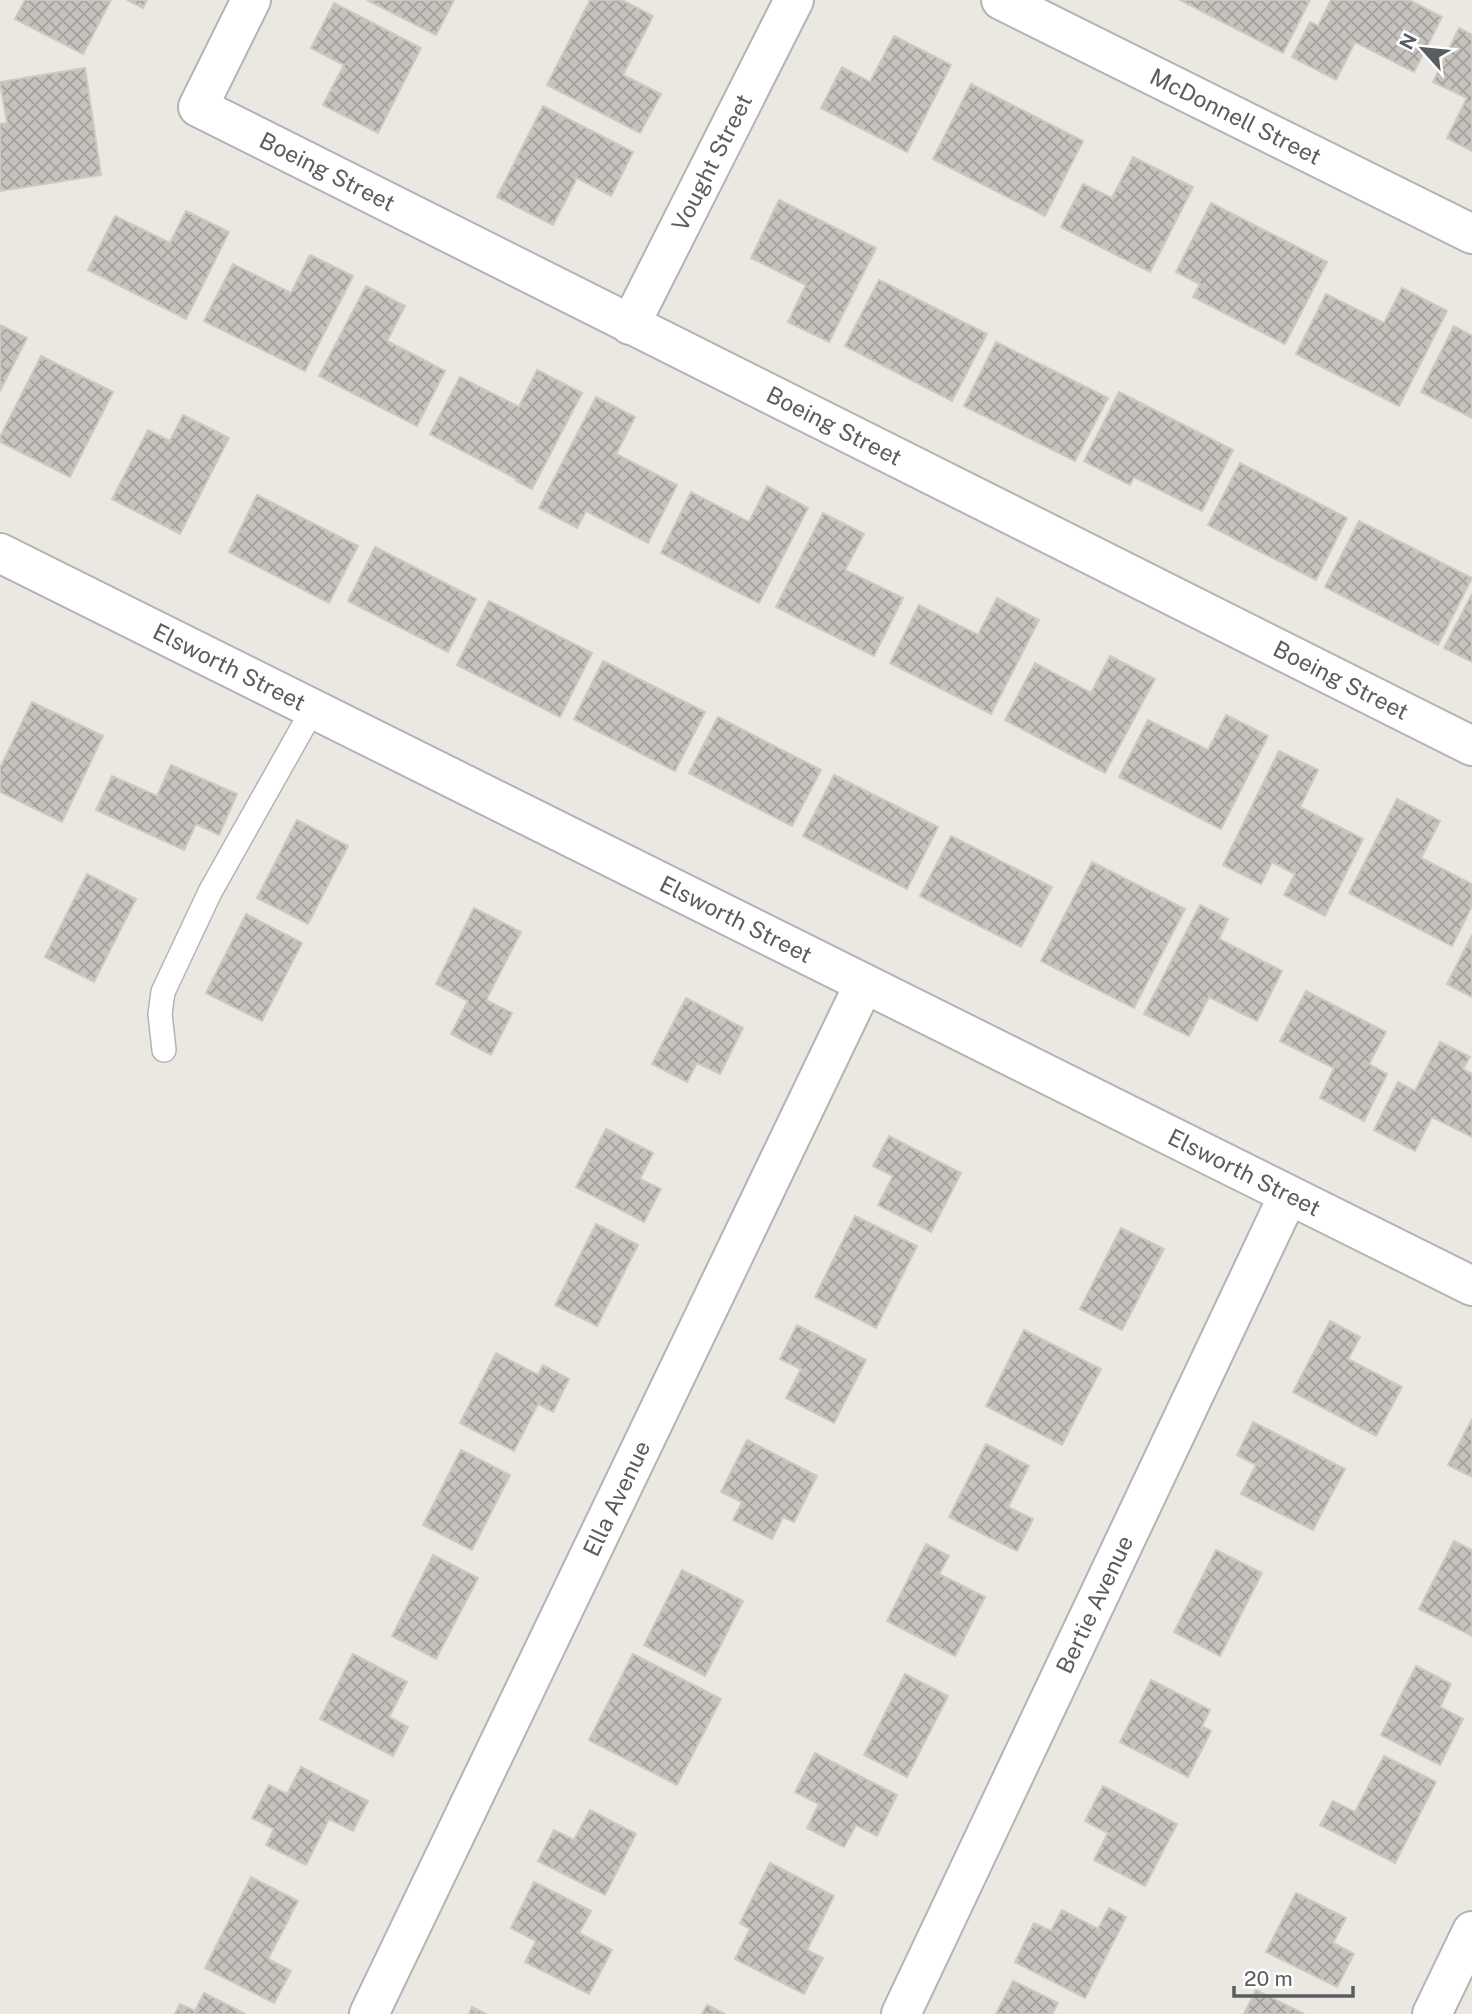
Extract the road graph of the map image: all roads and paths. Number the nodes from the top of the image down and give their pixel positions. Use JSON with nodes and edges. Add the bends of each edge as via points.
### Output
{"nodes":[{"id":1,"x":251,"y":0,"type":"edge"},
{"id":2,"x":794,"y":0,"type":"edge"},
{"id":3,"x":1001,"y":0,"type":"edge"},
{"id":4,"x":1472,"y":234,"type":"edge"},
{"id":5,"x":630,"y":325,"type":"junction"},
{"id":6,"x":0,"y":553,"type":"edge"},
{"id":7,"x":313,"y":709,"type":"junction"},
{"id":8,"x":1472,"y":746,"type":"edge"},
{"id":9,"x":864,"y":984,"type":"junction"},
{"id":10,"x":164,"y":1050,"type":"dead end"},
{"id":11,"x":1288,"y":1196,"type":"junction"},
{"id":12,"x":1472,"y":1286,"type":"edge"},
{"id":13,"x":1472,"y":1930,"type":"edge"},
{"id":14,"x":369,"y":2014,"type":"edge"},
{"id":15,"x":901,"y":2014,"type":"edge"},
{"id":16,"x":1432,"y":2014,"type":"edge"}],
"edges":[{"from":1,"to":5,"type":"street","name":"Boeing Street","via":[[198,107]]},
{"from":2,"to":5,"type":"street","name":"Vought Street"},
{"from":3,"to":4,"type":"street","name":"McDonnell Street"},
{"from":5,"to":8,"type":"street","name":"Boeing Street"},
{"from":6,"to":7,"type":"street","name":"Elsworth Street"},
{"from":7,"to":9,"type":"street","name":"Elsworth Street"},
{"from":7,"to":10,"type":"lane","via":[[211,892],[167,982],[160,1014]]},
{"from":9,"to":11,"type":"street","name":"Elsworth Street"},
{"from":9,"to":14,"type":"street","name":"Ella Avenue"},
{"from":11,"to":12,"type":"street","name":"Elsworth Street"},
{"from":11,"to":15,"type":"street","name":"Bertie Avenue"},
{"from":13,"to":16,"type":"street"}]}
